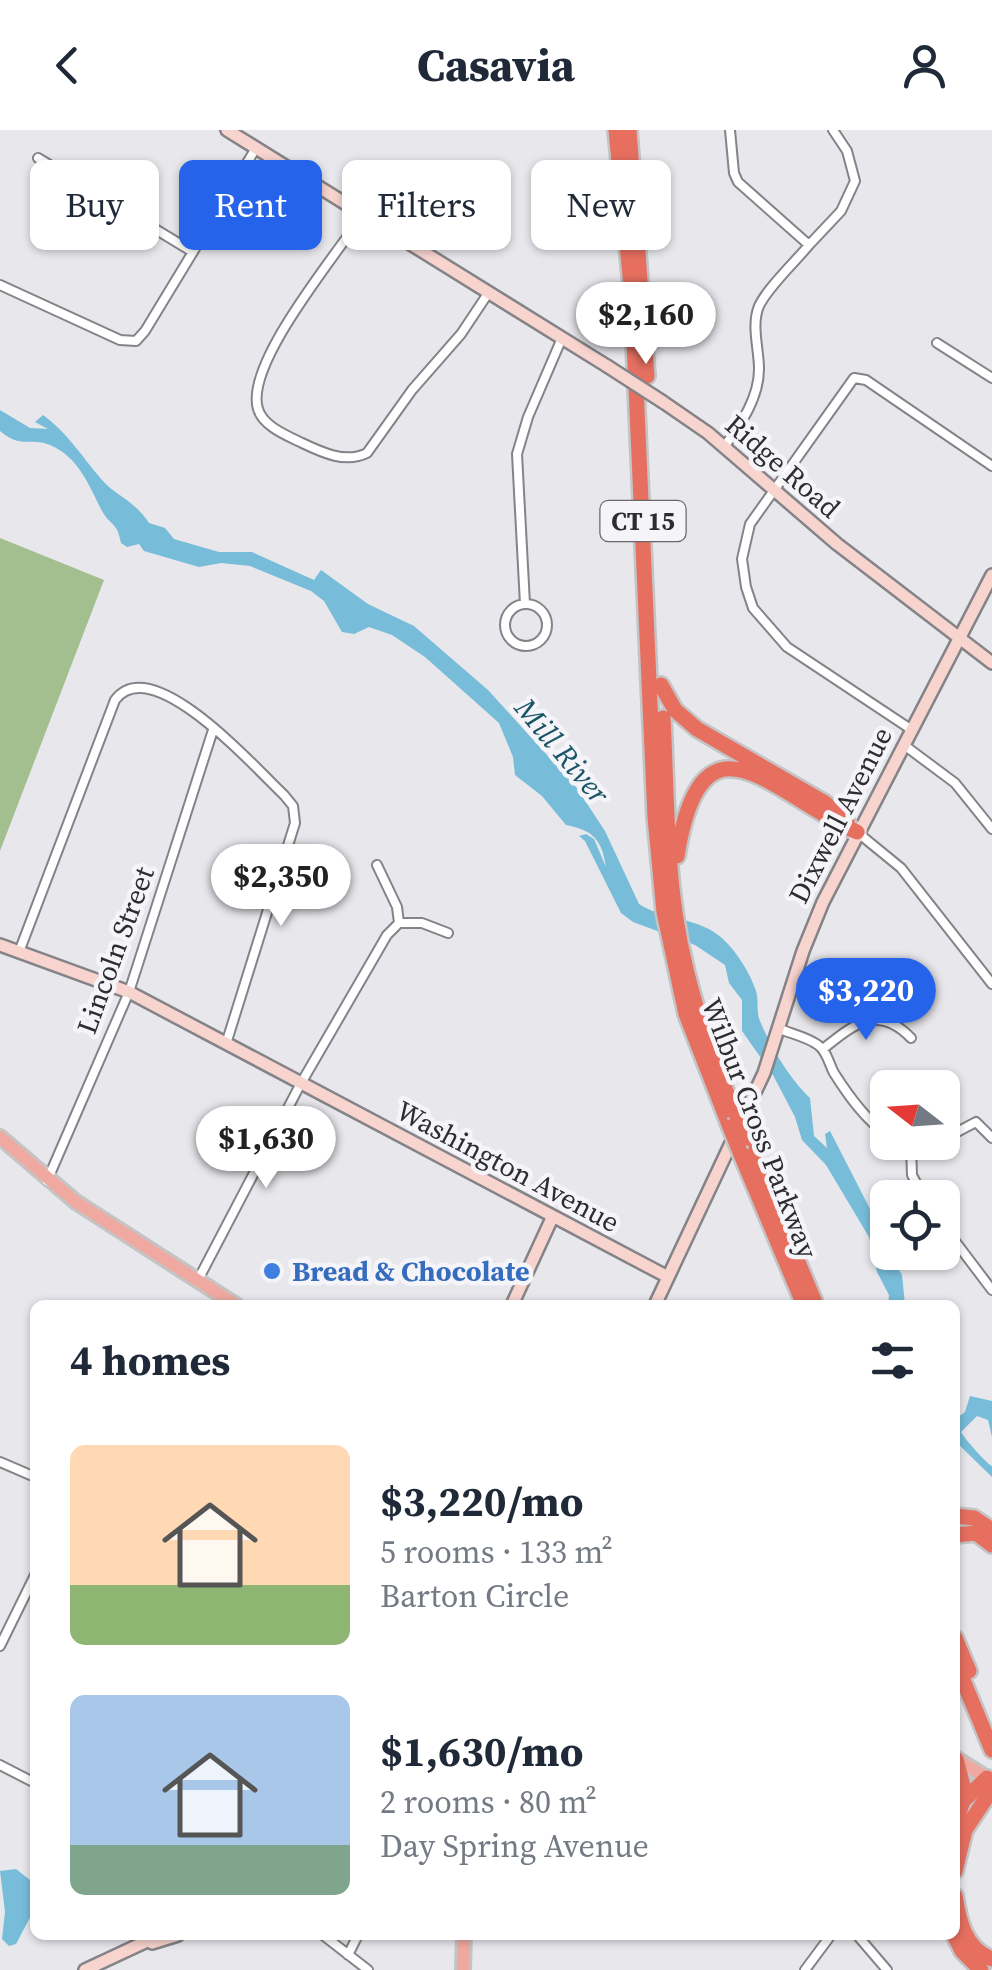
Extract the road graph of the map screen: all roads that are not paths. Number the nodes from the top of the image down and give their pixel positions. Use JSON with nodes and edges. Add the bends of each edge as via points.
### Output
{"nodes":[{"id":1,"x":226,"y":130,"type":"edge"},
{"id":2,"x":616,"y":130,"type":"edge"},
{"id":3,"x":629,"y":130,"type":"edge"},
{"id":4,"x":730,"y":130,"type":"edge"},
{"id":5,"x":833,"y":130,"type":"edge"},
{"id":6,"x":256,"y":148,"type":"junction"},
{"id":7,"x":38,"y":158,"type":"dead end"},
{"id":8,"x":342,"y":201,"type":"edge"},
{"id":9,"x":342,"y":245,"type":"edge"},
{"id":10,"x":809,"y":245,"type":"junction"},
{"id":11,"x":422,"y":250,"type":"edge"},
{"id":12,"x":192,"y":252,"type":"junction"},
{"id":13,"x":0,"y":286,"type":"edge"},
{"id":14,"x":490,"y":292,"type":"junction"},
{"id":15,"x":562,"y":338,"type":"junction"},
{"id":16,"x":937,"y":342,"type":"dead end"},
{"id":17,"x":992,"y":378,"type":"edge"},
{"id":18,"x":724,"y":447,"type":"junction"},
{"id":19,"x":992,"y":466,"type":"edge"},
{"id":20,"x":772,"y":490,"type":"junction"},
{"id":21,"x":992,"y":574,"type":"edge"},
{"id":22,"x":525,"y":604,"type":"junction"},
{"id":23,"x":959,"y":638,"type":"junction"},
{"id":24,"x":992,"y":663,"type":"edge"},
{"id":25,"x":661,"y":685,"type":"junction"},
{"id":26,"x":213,"y":730,"type":"junction"},
{"id":27,"x":912,"y":730,"type":"junction"},
{"id":28,"x":904,"y":745,"type":"junction"},
{"id":29,"x":992,"y":829,"type":"edge"},
{"id":30,"x":857,"y":832,"type":"junction"},
{"id":31,"x":377,"y":864,"type":"dead end"},
{"id":32,"x":672,"y":890,"type":"junction"},
{"id":33,"x":670,"y":914,"type":"junction"},
{"id":34,"x":398,"y":923,"type":"junction"},
{"id":35,"x":448,"y":934,"type":"dead end"},
{"id":36,"x":0,"y":945,"type":"edge"},
{"id":37,"x":18,"y":952,"type":"junction"},
{"id":38,"x":992,"y":984,"type":"edge"},
{"id":39,"x":129,"y":992,"type":"junction"},
{"id":40,"x":780,"y":1029,"type":"junction"},
{"id":41,"x":911,"y":1038,"type":"dead end"},
{"id":42,"x":226,"y":1044,"type":"junction"},
{"id":43,"x":823,"y":1049,"type":"junction"},
{"id":44,"x":300,"y":1085,"type":"junction"},
{"id":45,"x":870,"y":1121,"type":"edge"},
{"id":46,"x":960,"y":1130,"type":"edge"},
{"id":47,"x":0,"y":1137,"type":"edge"},
{"id":48,"x":992,"y":1138,"type":"edge"},
{"id":49,"x":743,"y":1145,"type":"junction"},
{"id":50,"x":47,"y":1181,"type":"junction"},
{"id":51,"x":552,"y":1218,"type":"junction"},
{"id":52,"x":960,"y":1248,"type":"edge"},
{"id":53,"x":668,"y":1278,"type":"junction"},
{"id":54,"x":198,"y":1280,"type":"junction"},
{"id":55,"x":992,"y":1290,"type":"edge"},
{"id":56,"x":228,"y":1300,"type":"edge"},
{"id":57,"x":514,"y":1300,"type":"edge"},
{"id":58,"x":657,"y":1300,"type":"edge"},
{"id":59,"x":802,"y":1300,"type":"edge"},
{"id":60,"x":814,"y":1300,"type":"edge"},
{"id":61,"x":0,"y":1462,"type":"edge"},
{"id":62,"x":30,"y":1474,"type":"edge"},
{"id":63,"x":960,"y":1517,"type":"edge"},
{"id":64,"x":992,"y":1530,"type":"edge"},
{"id":65,"x":960,"y":1535,"type":"edge"},
{"id":66,"x":992,"y":1545,"type":"edge"},
{"id":67,"x":30,"y":1584,"type":"edge"},
{"id":68,"x":3,"y":1633,"type":"edge"},
{"id":69,"x":0,"y":1646,"type":"edge"},
{"id":70,"x":960,"y":1649,"type":"edge"},
{"id":71,"x":960,"y":1673,"type":"edge"},
{"id":72,"x":992,"y":1727,"type":"edge"},
{"id":73,"x":992,"y":1750,"type":"edge"},
{"id":74,"x":960,"y":1762,"type":"edge"},
{"id":75,"x":0,"y":1765,"type":"edge"},
{"id":76,"x":960,"y":1774,"type":"edge"},
{"id":77,"x":30,"y":1780,"type":"edge"},
{"id":78,"x":990,"y":1783,"type":"edge"},
{"id":79,"x":963,"y":1801,"type":"junction"},
{"id":80,"x":960,"y":1810,"type":"edge"},
{"id":81,"x":960,"y":1851,"type":"edge"},
{"id":82,"x":960,"y":1913,"type":"edge"},
{"id":83,"x":151,"y":1940,"type":"edge"},
{"id":84,"x":162,"y":1940,"type":"edge"},
{"id":85,"x":330,"y":1940,"type":"edge"},
{"id":86,"x":356,"y":1940,"type":"edge"},
{"id":87,"x":464,"y":1940,"type":"edge"},
{"id":88,"x":827,"y":1940,"type":"edge"},
{"id":89,"x":861,"y":1940,"type":"edge"},
{"id":90,"x":956,"y":1940,"type":"edge"},
{"id":91,"x":134,"y":1949,"type":"junction"},
{"id":92,"x":348,"y":1955,"type":"junction"},
{"id":93,"x":992,"y":1959,"type":"edge"},
{"id":94,"x":85,"y":1970,"type":"edge"},
{"id":95,"x":368,"y":1970,"type":"edge"},
{"id":96,"x":463,"y":1970,"type":"edge"},
{"id":97,"x":805,"y":1970,"type":"edge"},
{"id":98,"x":887,"y":1970,"type":"edge"},
{"id":99,"x":980,"y":1970,"type":"edge"}],
"edges":[{"from":1,"to":6,"type":"main road","name":"Ridge Road"},
{"from":2,"to":33,"type":"highway","name":"Wilbur Cross Parkway","number":"CT 15","via":[[632,298],[656,817]]},
{"from":3,"to":25,"type":"highway","name":"Wilbur Cross Parkway","number":"CT 15"},
{"from":4,"to":10,"type":"street","via":[[738,182]]},
{"from":5,"to":10,"type":"street","via":[[855,181],[840,211]]},
{"from":6,"to":8,"type":"main road","name":"Ridge Road"},
{"from":6,"to":12,"type":"street"},
{"from":7,"to":12,"type":"street"},
{"from":9,"to":14,"type":"street","via":[[282,331],[259,384],[257,407],[276,430],[334,456],[367,453]]},
{"from":10,"to":18,"type":"street","via":[[760,306],[755,392]]},
{"from":11,"to":14,"type":"main road","name":"Ridge Road"},
{"from":12,"to":13,"type":"street","via":[[132,342]]},
{"from":14,"to":15,"type":"main road","name":"Ridge Road"},
{"from":15,"to":18,"type":"main road","name":"Ridge Road","bridge":true},
{"from":15,"to":22,"type":"street","via":[[517,454]]},
{"from":16,"to":17,"type":"street"},
{"from":18,"to":20,"type":"main road","name":"Ridge Road"},
{"from":19,"to":20,"type":"street","via":[[854,378]]},
{"from":20,"to":23,"type":"main road","name":"Ridge Road"},
{"from":20,"to":27,"type":"street","via":[[750,524],[742,559],[753,608],[787,647]]},
{"from":21,"to":23,"type":"main road","name":"Dixwell Avenue"},
{"from":22,"to":22,"type":"street","via":[[505,624],[512,641],[524,646],[540,640],[546,624],[541,610]]},
{"from":23,"to":24,"type":"main road","name":"Ridge Road"},
{"from":23,"to":27,"type":"main road","name":"Dixwell Avenue"},
{"from":25,"to":30,"type":"highway","via":[[697,729],[825,803]]},
{"from":25,"to":32,"type":"highway","name":"Wilbur Cross Parkway","number":"CT 15"},
{"from":26,"to":37,"type":"street","via":[[172,697],[138,686],[119,694]]},
{"from":26,"to":39,"type":"street","name":"Lincoln Street"},
{"from":26,"to":42,"type":"street","via":[[284,795],[295,823]]},
{"from":27,"to":28,"type":"main road","name":"Dixwell Avenue"},
{"from":28,"to":29,"type":"street","via":[[955,782]]},
{"from":28,"to":30,"type":"main road","name":"Dixwell Avenue"},
{"from":30,"to":32,"type":"highway","via":[[766,778],[719,769],[692,794]]},
{"from":30,"to":38,"type":"street","via":[[901,868]]},
{"from":30,"to":40,"type":"main road","name":"Dixwell Avenue","via":[[812,927]]},
{"from":31,"to":34,"type":"street","via":[[398,907]]},
{"from":32,"to":33,"type":"highway","name":"Wilbur Cross Parkway","number":"CT 15"},
{"from":33,"to":49,"type":"highway","name":"Wilbur Cross Parkway","number":"CT 15","bridge":true},
{"from":34,"to":35,"type":"street","via":[[422,923]]},
{"from":34,"to":44,"type":"street"},
{"from":36,"to":37,"type":"main road","name":"Washington Avenue"},
{"from":37,"to":39,"type":"main road","name":"Washington Avenue"},
{"from":39,"to":42,"type":"main road","name":"Washington Avenue"},
{"from":39,"to":50,"type":"street","name":"Lincoln Street"},
{"from":40,"to":43,"type":"street"},
{"from":40,"to":53,"type":"main road","name":"Dixwell Avenue"},
{"from":41,"to":43,"type":"street","via":[[893,1022],[873,1020]]},
{"from":42,"to":44,"type":"main road","name":"Washington Avenue"},
{"from":43,"to":45,"type":"street"},
{"from":44,"to":51,"type":"main road","name":"Washington Avenue"},
{"from":44,"to":54,"type":"street"},
{"from":46,"to":48,"type":"street","via":[[976,1122]]},
{"from":47,"to":50,"type":"main road"},
{"from":49,"to":59,"type":"highway","name":"Wilbur Cross Parkway","number":"CT 15"},
{"from":49,"to":60,"type":"highway","name":"Wilbur Cross Parkway","number":"CT 15"},
{"from":50,"to":54,"type":"main road"},
{"from":51,"to":53,"type":"main road","name":"Washington Avenue"},
{"from":51,"to":57,"type":"main road"},
{"from":52,"to":55,"type":"street"},
{"from":53,"to":58,"type":"main road","name":"Dixwell Avenue"},
{"from":54,"to":56,"type":"main road"},
{"from":61,"to":62,"type":"street"},
{"from":63,"to":64,"type":"highway"},
{"from":65,"to":66,"type":"highway","via":[[976,1533]]},
{"from":67,"to":68,"type":"street"},
{"from":68,"to":69,"type":"street"},
{"from":70,"to":72,"type":"highway"},
{"from":71,"to":73,"type":"highway"},
{"from":74,"to":78,"type":"main road"},
{"from":75,"to":77,"type":"street"},
{"from":76,"to":79,"type":"highway"},
{"from":78,"to":79,"type":"highway"},
{"from":78,"to":81,"type":"highway"},
{"from":79,"to":80,"type":"highway"},
{"from":82,"to":93,"type":"highway","via":[[968,1941]]},
{"from":83,"to":91,"type":"main road"},
{"from":84,"to":91,"type":"main road"},
{"from":85,"to":92,"type":"street"},
{"from":86,"to":92,"type":"street"},
{"from":87,"to":96,"type":"main road"},
{"from":88,"to":97,"type":"street"},
{"from":89,"to":98,"type":"street"},
{"from":90,"to":99,"type":"highway"},
{"from":91,"to":94,"type":"main road"},
{"from":92,"to":95,"type":"street"}]}
